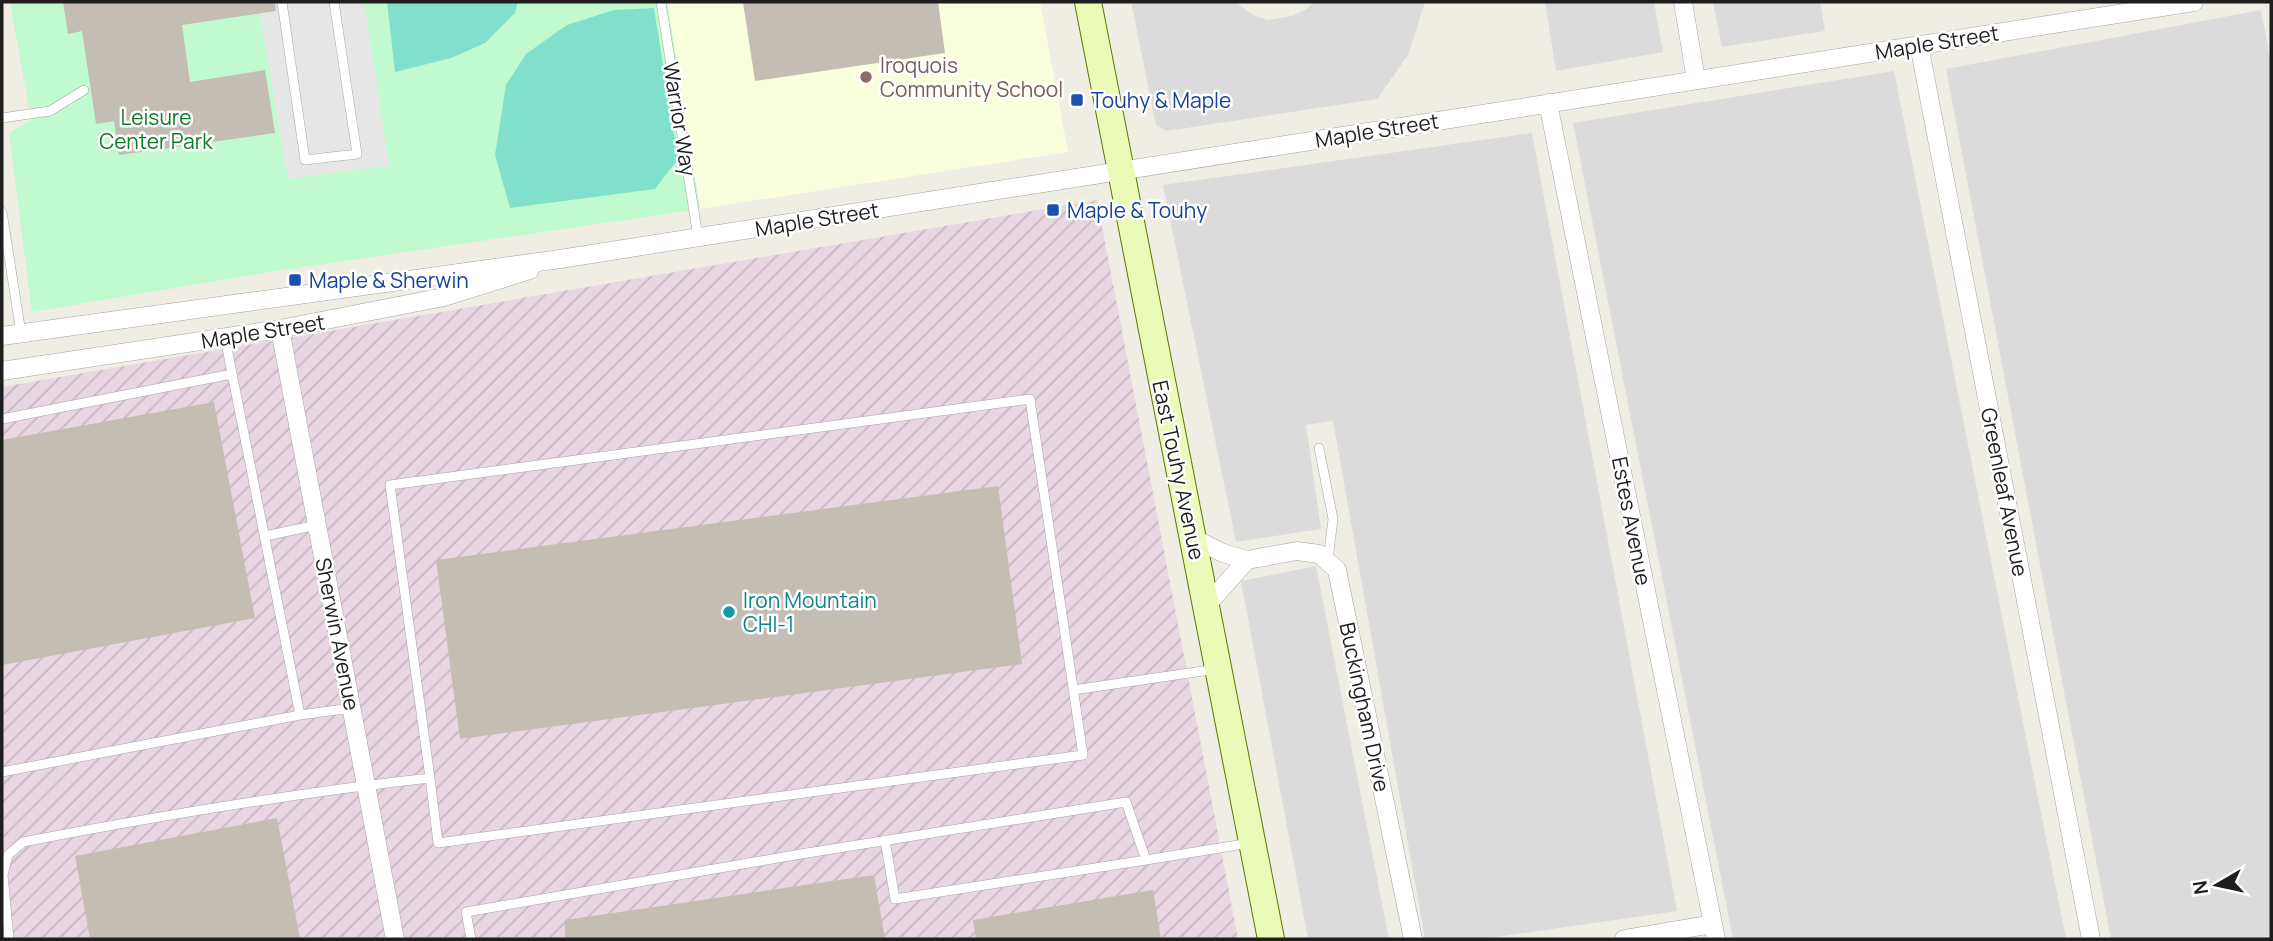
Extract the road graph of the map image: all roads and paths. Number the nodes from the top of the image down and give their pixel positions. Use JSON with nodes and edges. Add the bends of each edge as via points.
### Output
{"nodes":[{"id":1,"x":282,"y":2,"type":"edge"},
{"id":2,"x":334,"y":2,"type":"edge"},
{"id":3,"x":661,"y":2,"type":"edge"},
{"id":4,"x":1088,"y":2,"type":"edge"},
{"id":5,"x":1682,"y":2,"type":"edge"},
{"id":6,"x":2194,"y":2,"type":"edge"},
{"id":7,"x":1919,"y":45,"type":"junction"},
{"id":8,"x":1696,"y":80,"type":"junction"},
{"id":9,"x":84,"y":90,"type":"dead end"},
{"id":10,"x":1548,"y":103,"type":"junction"},
{"id":11,"x":2,"y":118,"type":"edge"},
{"id":12,"x":1120,"y":170,"type":"junction"},
{"id":13,"x":2,"y":212,"type":"edge"},
{"id":14,"x":698,"y":237,"type":"junction"},
{"id":15,"x":560,"y":259,"type":"junction"},
{"id":16,"x":280,"y":329,"type":"junction"},
{"id":17,"x":21,"y":334,"type":"junction"},
{"id":18,"x":2,"y":336,"type":"edge"},
{"id":19,"x":225,"y":338,"type":"junction"},
{"id":20,"x":2,"y":371,"type":"edge"},
{"id":21,"x":232,"y":374,"type":"junction"},
{"id":22,"x":2,"y":419,"type":"edge"},
{"id":23,"x":1320,"y":448,"type":"dead end"},
{"id":24,"x":317,"y":525,"type":"junction"},
{"id":25,"x":265,"y":536,"type":"junction"},
{"id":26,"x":1193,"y":538,"type":"junction"},
{"id":27,"x":1247,"y":560,"type":"junction"},
{"id":28,"x":1328,"y":562,"type":"junction"},
{"id":29,"x":1207,"y":605,"type":"junction"},
{"id":30,"x":1219,"y":669,"type":"junction"},
{"id":31,"x":1073,"y":690,"type":"junction"},
{"id":32,"x":352,"y":708,"type":"junction"},
{"id":33,"x":300,"y":715,"type":"junction"},
{"id":34,"x":2,"y":772,"type":"edge"},
{"id":35,"x":430,"y":778,"type":"junction"},
{"id":36,"x":366,"y":785,"type":"junction"},
{"id":37,"x":886,"y":840,"type":"junction"},
{"id":38,"x":1252,"y":842,"type":"junction"},
{"id":39,"x":1146,"y":860,"type":"junction"},
{"id":40,"x":1714,"y":931,"type":"edge"},
{"id":41,"x":9,"y":939,"type":"edge"},
{"id":42,"x":395,"y":939,"type":"edge"},
{"id":43,"x":471,"y":939,"type":"edge"},
{"id":44,"x":1270,"y":939,"type":"edge"},
{"id":45,"x":1413,"y":939,"type":"edge"},
{"id":46,"x":1624,"y":939,"type":"edge"},
{"id":47,"x":2091,"y":939,"type":"edge"}],
"edges":[{"from":1,"to":2,"type":"lane","via":[[305,160],[357,154]]},
{"from":3,"to":14,"type":"lane","name":"Warrior Way"},
{"from":4,"to":12,"type":"main road","name":"East Touhy Avenue"},
{"from":5,"to":8,"type":"street"},
{"from":6,"to":7,"type":"street","name":"Maple Street"},
{"from":7,"to":8,"type":"street","name":"Maple Street"},
{"from":7,"to":47,"type":"street","name":"Greenleaf Avenue"},
{"from":8,"to":10,"type":"street","name":"Maple Street"},
{"from":9,"to":11,"type":"lane","via":[[50,111]]},
{"from":10,"to":12,"type":"street","name":"Maple Street"},
{"from":10,"to":40,"type":"street","name":"Estes Avenue"},
{"from":12,"to":14,"type":"street","name":"Maple Street"},
{"from":12,"to":26,"type":"main road","name":"East Touhy Avenue"},
{"from":13,"to":17,"type":"lane"},
{"from":14,"to":15,"type":"street","name":"Maple Street"},
{"from":15,"to":16,"type":"street","name":"Maple Street","via":[[444,298]]},
{"from":15,"to":17,"type":"street","name":"Maple Street"},
{"from":16,"to":19,"type":"street","name":"Maple Street"},
{"from":16,"to":24,"type":"street","name":"Sherwin Avenue"},
{"from":17,"to":18,"type":"street","name":"Maple Street"},
{"from":19,"to":20,"type":"street","name":"Maple Street"},
{"from":19,"to":21,"type":"lane"},
{"from":21,"to":22,"type":"lane"},
{"from":21,"to":25,"type":"lane"},
{"from":23,"to":28,"type":"lane","via":[[1333,519]]},
{"from":24,"to":25,"type":"lane"},
{"from":24,"to":32,"type":"street","name":"Sherwin Avenue"},
{"from":25,"to":33,"type":"lane"},
{"from":26,"to":27,"type":"street"},
{"from":26,"to":29,"type":"main road","name":"East Touhy Avenue"},
{"from":27,"to":28,"type":"street","via":[[1297,551],[1319,554]]},
{"from":27,"to":29,"type":"street"},
{"from":28,"to":45,"type":"street","name":"Buckingham Drive","via":[[1337,570]]},
{"from":29,"to":30,"type":"main road","name":"East Touhy Avenue"},
{"from":30,"to":31,"type":"lane"},
{"from":30,"to":38,"type":"main road","name":"East Touhy Avenue"},
{"from":31,"to":35,"type":"lane","via":[[1083,755],[1001,767],[438,843]]},
{"from":31,"to":35,"type":"lane","via":[[1030,399],[404,483],[390,485]]},
{"from":32,"to":33,"type":"lane"},
{"from":32,"to":36,"type":"street","name":"Sherwin Avenue"},
{"from":33,"to":34,"type":"lane"},
{"from":35,"to":36,"type":"lane"},
{"from":36,"to":41,"type":"lane","via":[[23,842],[8,855],[3,875]]},
{"from":36,"to":42,"type":"street","name":"Sherwin Avenue"},
{"from":37,"to":39,"type":"lane","via":[[1126,802]]},
{"from":37,"to":39,"type":"lane","via":[[895,898]]},
{"from":37,"to":43,"type":"lane","via":[[466,912]]},
{"from":38,"to":39,"type":"lane"},
{"from":38,"to":44,"type":"main road","name":"East Touhy Avenue"},
{"from":40,"to":46,"type":"street"}]}
